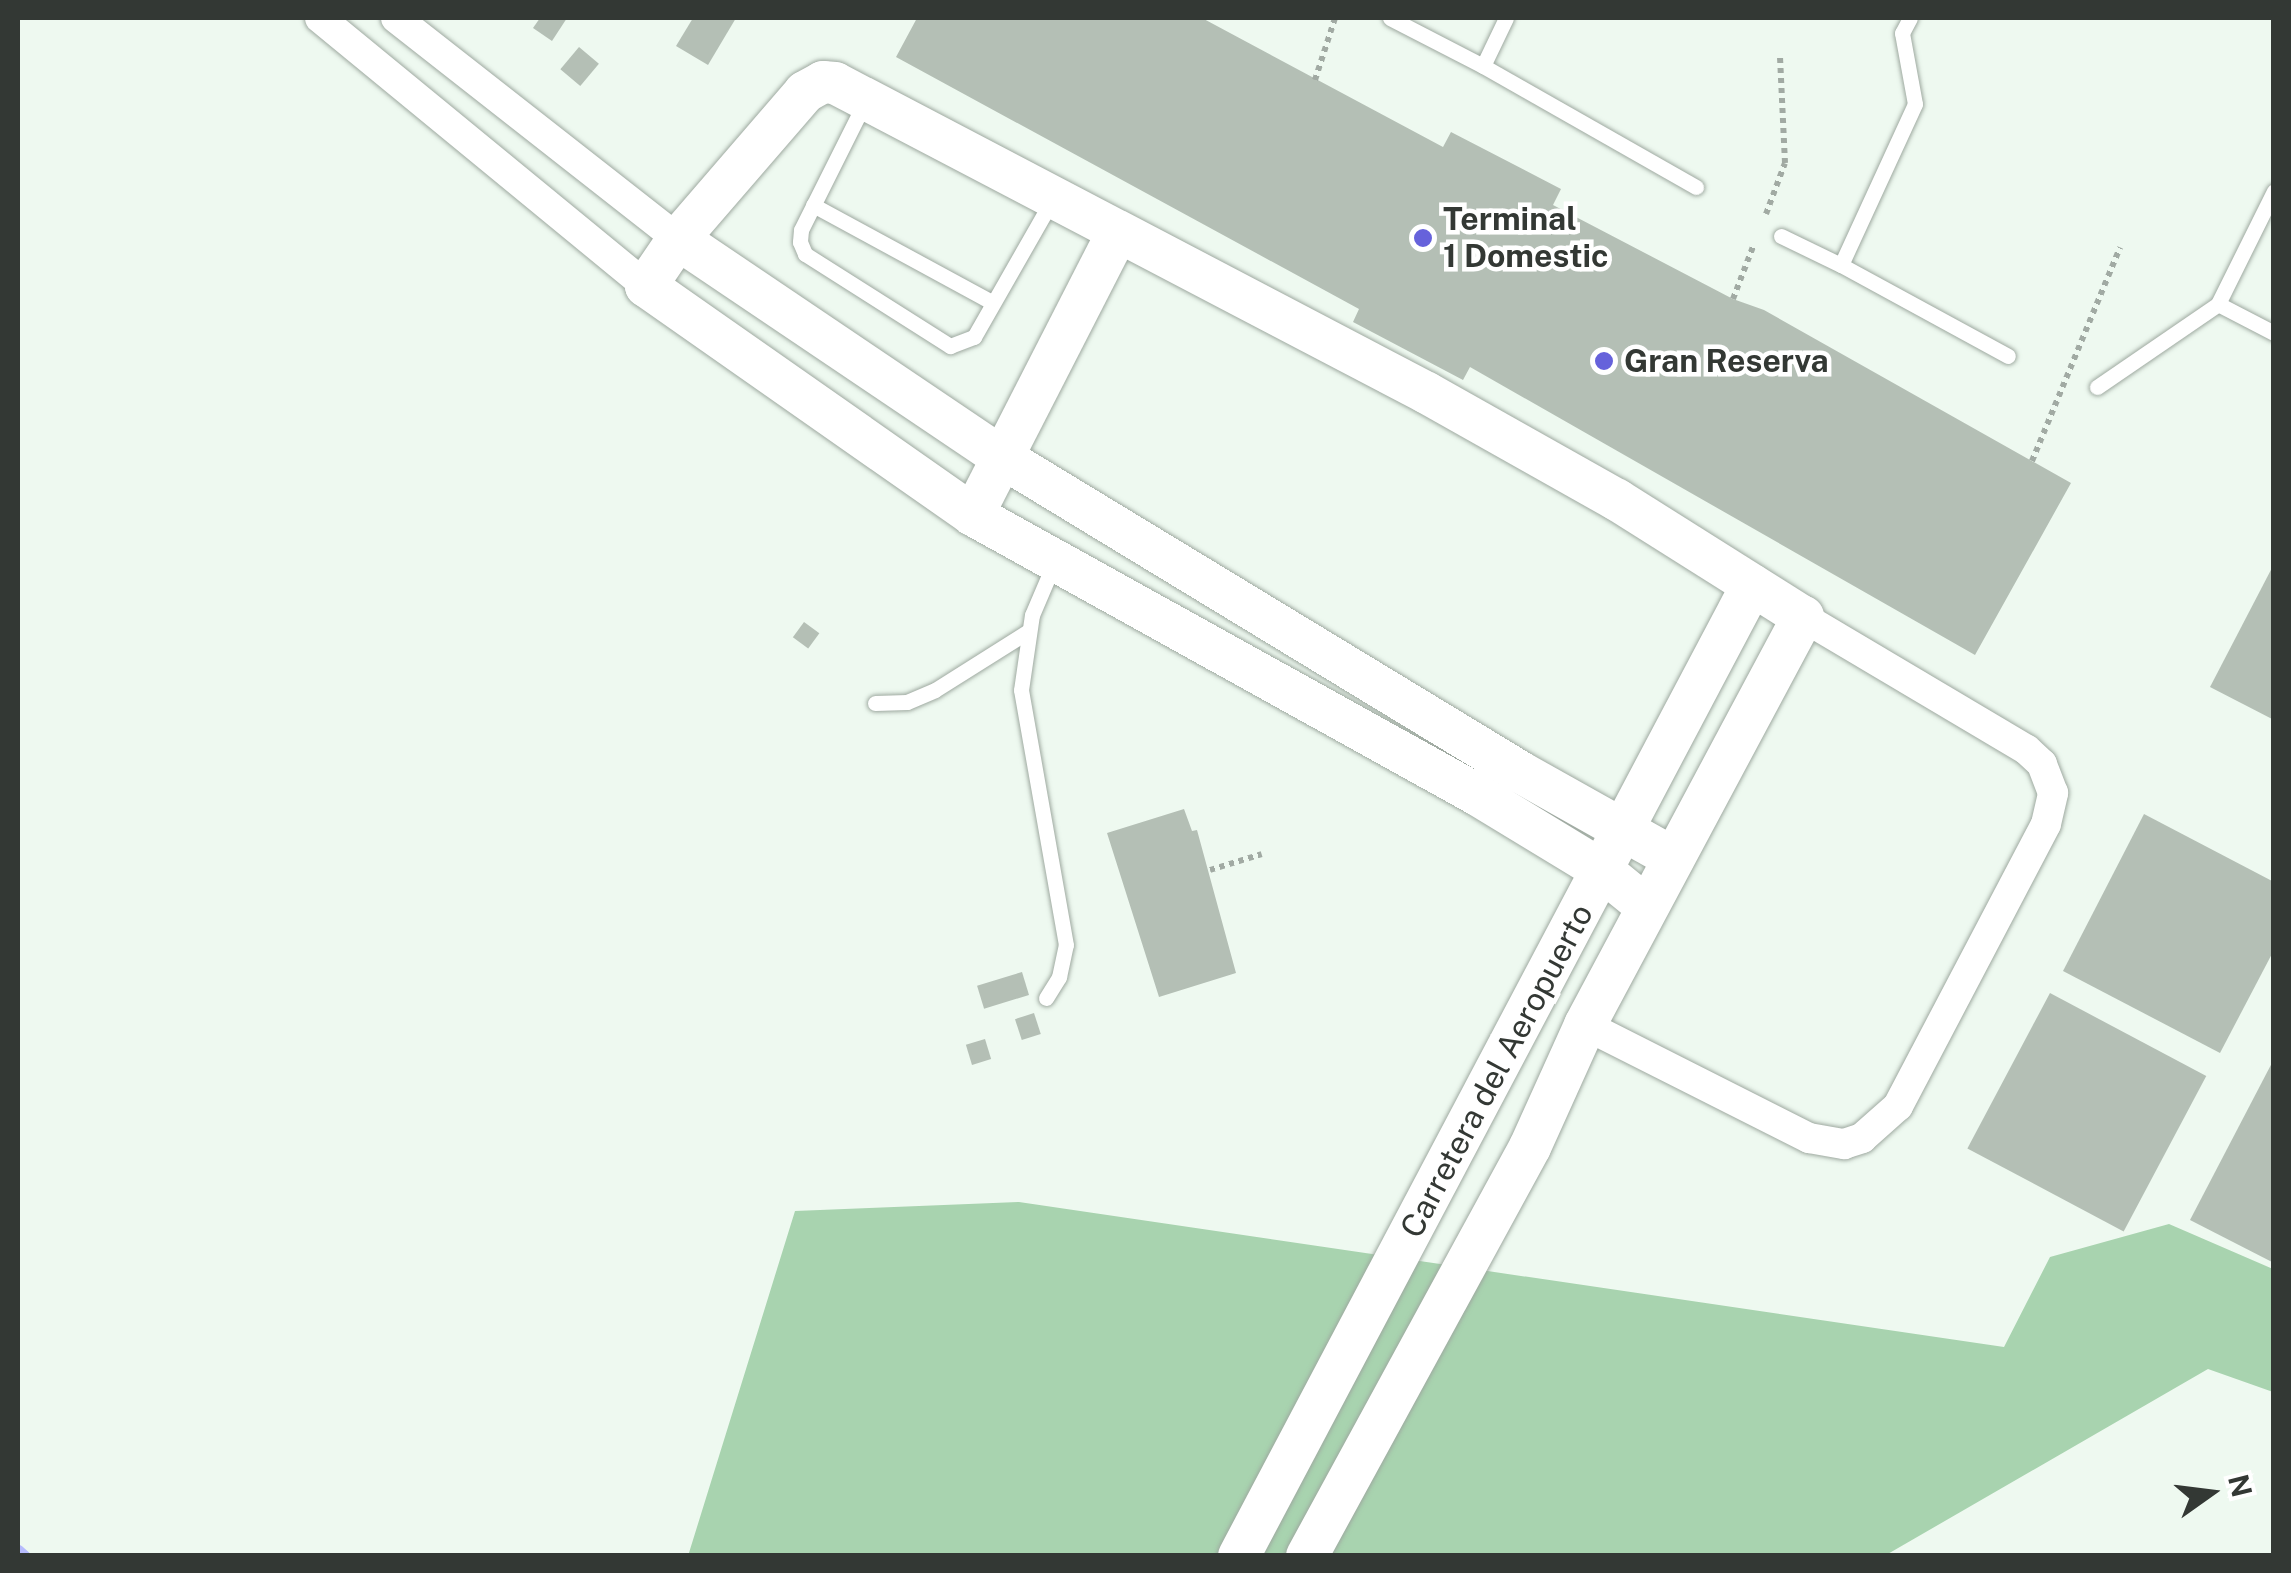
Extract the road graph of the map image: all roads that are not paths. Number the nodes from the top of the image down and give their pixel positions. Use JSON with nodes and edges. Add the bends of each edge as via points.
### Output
{"nodes":[{"id":1,"x":320,"y":18,"type":"edge"},
{"id":2,"x":396,"y":18,"type":"edge"},
{"id":3,"x":1390,"y":18,"type":"edge"},
{"id":4,"x":1506,"y":18,"type":"edge"},
{"id":5,"x":1910,"y":18,"type":"edge"},
{"id":6,"x":1483,"y":66,"type":"junction"},
{"id":7,"x":867,"y":99,"type":"junction"},
{"id":8,"x":1696,"y":187,"type":"dead end"},
{"id":9,"x":2274,"y":191,"type":"edge"},
{"id":10,"x":1054,"y":196,"type":"junction"},
{"id":11,"x":814,"y":204,"type":"junction"},
{"id":12,"x":1118,"y":232,"type":"junction"},
{"id":13,"x":1781,"y":236,"type":"dead end"},
{"id":14,"x":678,"y":239,"type":"junction"},
{"id":15,"x":1841,"y":266,"type":"junction"},
{"id":16,"x":646,"y":286,"type":"junction"},
{"id":17,"x":992,"y":302,"type":"junction"},
{"id":18,"x":2218,"y":304,"type":"junction"},
{"id":19,"x":2274,"y":333,"type":"edge"},
{"id":20,"x":2008,"y":356,"type":"dead end"},
{"id":21,"x":2097,"y":388,"type":"dead end"},
{"id":22,"x":1002,"y":458,"type":"junction"},
{"id":23,"x":973,"y":515,"type":"junction"},
{"id":24,"x":1055,"y":561,"type":"junction"},
{"id":25,"x":1752,"y":585,"type":"junction"},
{"id":26,"x":1803,"y":617,"type":"junction"},
{"id":27,"x":1028,"y":632,"type":"junction"},
{"id":28,"x":876,"y":703,"type":"dead end"},
{"id":29,"x":1624,"y":832,"type":"junction"},
{"id":30,"x":1672,"y":858,"type":"junction"},
{"id":31,"x":1604,"y":871,"type":"junction"},
{"id":32,"x":1647,"y":907,"type":"junction"},
{"id":33,"x":1046,"y":998,"type":"dead end"},
{"id":34,"x":1585,"y":1025,"type":"junction"},
{"id":35,"x":1239,"y":1556,"type":"edge"},
{"id":36,"x":1308,"y":1556,"type":"edge"}],
"edges":[{"from":1,"to":16,"type":"street"},
{"from":2,"to":14,"type":"street"},
{"from":3,"to":6,"type":"lane"},
{"from":4,"to":6,"type":"lane"},
{"from":5,"to":15,"type":"lane","via":[[1902,33],[1915,104]]},
{"from":6,"to":8,"type":"lane"},
{"from":7,"to":10,"type":"street"},
{"from":7,"to":11,"type":"lane"},
{"from":7,"to":14,"type":"street","via":[[836,82],[805,92]]},
{"from":9,"to":18,"type":"lane"},
{"from":10,"to":12,"type":"street"},
{"from":10,"to":17,"type":"lane"},
{"from":11,"to":17,"type":"lane"},
{"from":11,"to":17,"type":"lane","via":[[801,230],[805,254],[950,346],[974,337]]},
{"from":12,"to":22,"type":"street"},
{"from":12,"to":25,"type":"street","via":[[1444,403]]},
{"from":13,"to":15,"type":"lane"},
{"from":14,"to":16,"type":"street"},
{"from":14,"to":22,"type":"street"},
{"from":15,"to":20,"type":"lane"},
{"from":16,"to":23,"type":"street"},
{"from":18,"to":19,"type":"lane"},
{"from":18,"to":21,"type":"lane"},
{"from":22,"to":23,"type":"street"},
{"from":22,"to":29,"type":"street"},
{"from":23,"to":24,"type":"street"},
{"from":24,"to":27,"type":"lane"},
{"from":24,"to":31,"type":"street","via":[[1462,785]]},
{"from":25,"to":26,"type":"street"},
{"from":25,"to":29,"type":"street","name":"Carretera del Aeropuerto"},
{"from":26,"to":30,"type":"street","name":"Carretera del Aeropuerto"},
{"from":26,"to":34,"type":"street","via":[[2028,750],[2042,764],[2052,793],[2046,824],[1898,1106],[1862,1138],[1844,1144],[1809,1138]]},
{"from":27,"to":28,"type":"lane","via":[[934,690],[907,702]]},
{"from":27,"to":33,"type":"lane","via":[[1021,690],[1066,945]]},
{"from":29,"to":30,"type":"street"},
{"from":29,"to":31,"type":"street","name":"Carretera del Aeropuerto"},
{"from":30,"to":32,"type":"street","name":"Carretera del Aeropuerto"},
{"from":31,"to":32,"type":"street"},
{"from":31,"to":35,"type":"street","name":"Carretera del Aeropuerto"},
{"from":32,"to":34,"type":"street","name":"Carretera del Aeropuerto"},
{"from":34,"to":36,"type":"street","name":"Carretera del Aeropuerto","via":[[1530,1147]]}]}
